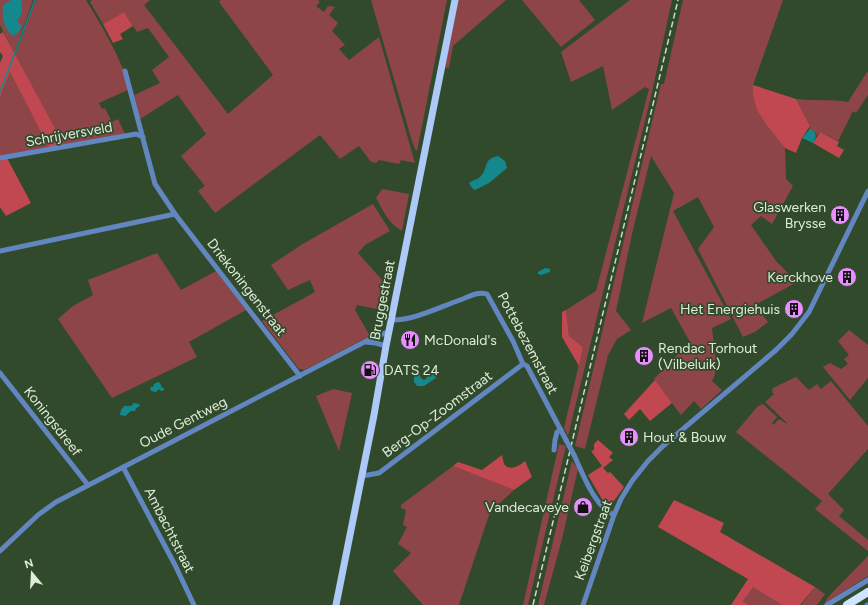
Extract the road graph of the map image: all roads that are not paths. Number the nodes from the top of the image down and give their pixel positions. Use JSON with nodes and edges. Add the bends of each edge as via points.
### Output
{"nodes":[{"id":1,"x":455,"y":0,"type":"edge"},
{"id":2,"x":125,"y":71,"type":"dead end"},
{"id":3,"x":143,"y":136,"type":"junction"},
{"id":4,"x":0,"y":158,"type":"edge"},
{"id":5,"x":868,"y":192,"type":"edge"},
{"id":6,"x":175,"y":214,"type":"junction"},
{"id":7,"x":0,"y":251,"type":"edge"},
{"id":8,"x":391,"y":320,"type":"junction"},
{"id":9,"x":388,"y":332,"type":"junction"},
{"id":10,"x":366,"y":342,"type":"junction"},
{"id":11,"x":386,"y":346,"type":"junction"},
{"id":12,"x":523,"y":364,"type":"junction"},
{"id":13,"x":0,"y":373,"type":"edge"},
{"id":14,"x":300,"y":376,"type":"junction"},
{"id":15,"x":561,"y":430,"type":"junction"},
{"id":16,"x":554,"y":450,"type":"dead end"},
{"id":17,"x":123,"y":467,"type":"junction"},
{"id":18,"x":362,"y":476,"type":"junction"},
{"id":19,"x":88,"y":485,"type":"junction"},
{"id":20,"x":614,"y":515,"type":"junction"},
{"id":21,"x":0,"y":551,"type":"edge"},
{"id":22,"x":868,"y":580,"type":"edge"},
{"id":23,"x":868,"y":592,"type":"edge"},
{"id":24,"x":194,"y":605,"type":"edge"},
{"id":25,"x":336,"y":605,"type":"edge"},
{"id":26,"x":583,"y":605,"type":"edge"},
{"id":27,"x":827,"y":605,"type":"edge"},
{"id":28,"x":847,"y":605,"type":"edge"}],
"edges":[{"from":1,"to":8,"type":"main road","name":"Bruggestraat"},
{"from":2,"to":3,"type":"street","name":"Driekoningenstraat"},
{"from":3,"to":4,"type":"street","name":"Schrijversveld","via":[[136,134]]},
{"from":3,"to":6,"type":"street","name":"Driekoningenstraat","via":[[155,184]]},
{"from":5,"to":20,"type":"street","name":"Keibergstraat","via":[[801,324],[776,350],[648,460],[632,481]]},
{"from":6,"to":7,"type":"street"},
{"from":6,"to":14,"type":"street","name":"Driekoningenstraat"},
{"from":8,"to":9,"type":"main road","name":"Bruggestraat"},
{"from":8,"to":12,"type":"street","name":"Pottebezemstraat","via":[[405,319],[470,296],[487,294]]},
{"from":9,"to":10,"type":"street","name":"Oude Gentweg"},
{"from":9,"to":11,"type":"main road","name":"Bruggestraat"},
{"from":10,"to":11,"type":"street"},
{"from":10,"to":14,"type":"street","name":"Oude Gentweg"},
{"from":11,"to":18,"type":"main road","name":"Bruggestraat"},
{"from":12,"to":15,"type":"street","name":"Pottebezemstraat","via":[[527,366]]},
{"from":12,"to":18,"type":"street","name":"Berg-Op-Zoomstraat","via":[[379,473]]},
{"from":13,"to":19,"type":"street","name":"Koningsdreef"},
{"from":14,"to":17,"type":"street","name":"Oude Gentweg"},
{"from":15,"to":16,"type":"street","via":[[557,432],[554,440]]},
{"from":15,"to":20,"type":"street","name":"Pottebezemstraat","bridge":true,"via":[[597,500],[603,508]]},
{"from":17,"to":19,"type":"street","name":"Oude Gentweg"},
{"from":17,"to":24,"type":"street","name":"Ambachtstraat"},
{"from":18,"to":25,"type":"main road","name":"Bruggestraat"},
{"from":19,"to":21,"type":"street","name":"Oude Gentweg","via":[[47,508]]},
{"from":20,"to":26,"type":"street","name":"Keibergstraat"},
{"from":22,"to":27,"type":"street"},
{"from":23,"to":28,"type":"highway"}]}
